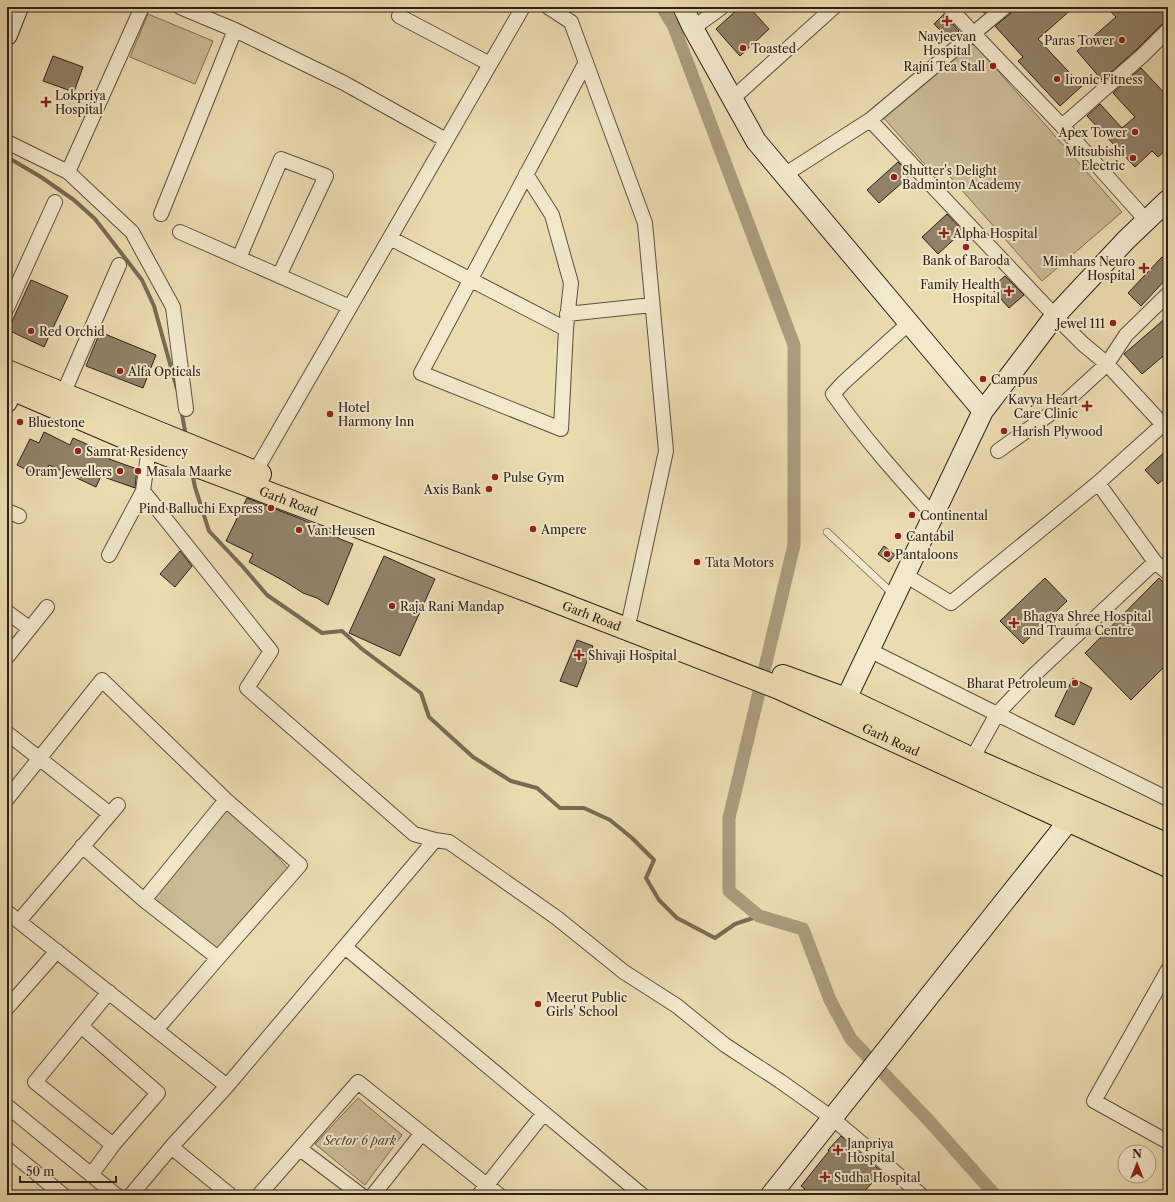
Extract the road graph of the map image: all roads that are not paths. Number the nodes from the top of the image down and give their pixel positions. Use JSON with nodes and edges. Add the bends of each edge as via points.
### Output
{"nodes":[{"id":1,"x":18,"y":7,"type":"edge"},
{"id":2,"x":142,"y":7,"type":"edge"},
{"id":3,"x":180,"y":7,"type":"edge"},
{"id":4,"x":523,"y":7,"type":"edge"},
{"id":5,"x":548,"y":7,"type":"edge"},
{"id":6,"x":683,"y":7,"type":"edge"},
{"id":7,"x":722,"y":7,"type":"edge"},
{"id":8,"x":834,"y":7,"type":"edge"},
{"id":9,"x":949,"y":7,"type":"edge"},
{"id":10,"x":1005,"y":7,"type":"edge"},
{"id":11,"x":399,"y":16,"type":"dead end"},
{"id":12,"x":692,"y":28,"type":"junction"},
{"id":13,"x":235,"y":30,"type":"junction"},
{"id":14,"x":1168,"y":30,"type":"edge"},
{"id":15,"x":973,"y":33,"type":"junction"},
{"id":16,"x":7,"y":35,"type":"edge"},
{"id":17,"x":586,"y":62,"type":"junction"},
{"id":18,"x":490,"y":64,"type":"junction"},
{"id":19,"x":732,"y":99,"type":"junction"},
{"id":20,"x":870,"y":120,"type":"junction"},
{"id":21,"x":1062,"y":126,"type":"junction"},
{"id":22,"x":446,"y":140,"type":"junction"},
{"id":23,"x":7,"y":142,"type":"edge"},
{"id":24,"x":68,"y":172,"type":"junction"},
{"id":25,"x":526,"y":174,"type":"junction"},
{"id":26,"x":784,"y":175,"type":"junction"},
{"id":27,"x":1168,"y":200,"type":"edge"},
{"id":28,"x":55,"y":202,"type":"dead end"},
{"id":29,"x":161,"y":214,"type":"dead end"},
{"id":30,"x":1146,"y":220,"type":"junction"},
{"id":31,"x":180,"y":232,"type":"dead end"},
{"id":32,"x":390,"y":238,"type":"junction"},
{"id":33,"x":239,"y":258,"type":"junction"},
{"id":34,"x":118,"y":265,"type":"dead end"},
{"id":35,"x":279,"y":276,"type":"junction"},
{"id":36,"x":471,"y":280,"type":"junction"},
{"id":37,"x":1168,"y":294,"type":"edge"},
{"id":38,"x":652,"y":305,"type":"junction"},
{"id":39,"x":7,"y":308,"type":"edge"},
{"id":40,"x":350,"y":308,"type":"junction"},
{"id":41,"x":567,"y":314,"type":"junction"},
{"id":42,"x":1055,"y":316,"type":"junction"},
{"id":43,"x":909,"y":323,"type":"junction"},
{"id":44,"x":566,"y":329,"type":"junction"},
{"id":45,"x":1107,"y":364,"type":"junction"},
{"id":46,"x":10,"y":385,"type":"edge"},
{"id":47,"x":62,"y":394,"type":"junction"},
{"id":48,"x":186,"y":409,"type":"dead end"},
{"id":49,"x":982,"y":411,"type":"junction"},
{"id":50,"x":1166,"y":425,"type":"edge"},
{"id":51,"x":155,"y":441,"type":"junction"},
{"id":52,"x":998,"y":451,"type":"dead end"},
{"id":53,"x":251,"y":479,"type":"junction"},
{"id":54,"x":1098,"y":482,"type":"junction"},
{"id":55,"x":143,"y":491,"type":"junction"},
{"id":56,"x":933,"y":515,"type":"junction"},
{"id":57,"x":827,"y":532,"type":"dead end"},
{"id":58,"x":109,"y":554,"type":"dead end"},
{"id":59,"x":1155,"y":562,"type":"junction"},
{"id":60,"x":1168,"y":573,"type":"edge"},
{"id":61,"x":905,"y":575,"type":"junction"},
{"id":62,"x":536,"y":587,"type":"junction"},
{"id":63,"x":895,"y":595,"type":"junction"},
{"id":64,"x":47,"y":607,"type":"dead end"},
{"id":65,"x":7,"y":612,"type":"edge"},
{"id":66,"x":630,"y":617,"type":"junction"},
{"id":67,"x":29,"y":628,"type":"junction"},
{"id":68,"x":869,"y":650,"type":"junction"},
{"id":69,"x":7,"y":657,"type":"edge"},
{"id":70,"x":733,"y":663,"type":"junction"},
{"id":71,"x":843,"y":707,"type":"junction"},
{"id":72,"x":997,"y":714,"type":"junction"},
{"id":73,"x":7,"y":733,"type":"edge"},
{"id":74,"x":40,"y":758,"type":"junction"},
{"id":75,"x":972,"y":759,"type":"junction"},
{"id":76,"x":7,"y":799,"type":"edge"},
{"id":77,"x":1168,"y":799,"type":"edge"},
{"id":78,"x":226,"y":800,"type":"junction"},
{"id":79,"x":1075,"y":814,"type":"junction"},
{"id":80,"x":435,"y":840,"type":"junction"},
{"id":81,"x":1168,"y":845,"type":"edge"},
{"id":82,"x":82,"y":846,"type":"junction"},
{"id":83,"x":1168,"y":866,"type":"edge"},
{"id":84,"x":144,"y":900,"type":"junction"},
{"id":85,"x":7,"y":912,"type":"edge"},
{"id":86,"x":19,"y":921,"type":"junction"},
{"id":87,"x":345,"y":947,"type":"junction"},
{"id":88,"x":57,"y":951,"type":"junction"},
{"id":89,"x":218,"y":958,"type":"junction"},
{"id":90,"x":1168,"y":970,"type":"edge"},
{"id":91,"x":109,"y":992,"type":"junction"},
{"id":92,"x":7,"y":1008,"type":"edge"},
{"id":93,"x":81,"y":1026,"type":"junction"},
{"id":94,"x":156,"y":1030,"type":"junction"},
{"id":95,"x":227,"y":1086,"type":"junction"},
{"id":96,"x":8,"y":1109,"type":"edge"},
{"id":97,"x":544,"y":1113,"type":"junction"},
{"id":98,"x":832,"y":1118,"type":"junction"},
{"id":99,"x":422,"y":1133,"type":"junction"},
{"id":100,"x":1168,"y":1142,"type":"edge"},
{"id":101,"x":113,"y":1145,"type":"junction"},
{"id":102,"x":173,"y":1145,"type":"junction"},
{"id":103,"x":7,"y":1149,"type":"edge"},
{"id":104,"x":300,"y":1149,"type":"junction"},
{"id":105,"x":91,"y":1175,"type":"junction"},
{"id":106,"x":483,"y":1190,"type":"edge"},
{"id":107,"x":773,"y":1194,"type":"edge"},
{"id":108,"x":63,"y":1195,"type":"edge"},
{"id":109,"x":116,"y":1195,"type":"edge"},
{"id":110,"x":131,"y":1195,"type":"edge"},
{"id":111,"x":230,"y":1195,"type":"edge"},
{"id":112,"x":259,"y":1195,"type":"edge"},
{"id":113,"x":361,"y":1195,"type":"edge"},
{"id":114,"x":373,"y":1195,"type":"edge"},
{"id":115,"x":499,"y":1195,"type":"edge"},
{"id":116,"x":642,"y":1195,"type":"edge"},
{"id":117,"x":921,"y":1195,"type":"edge"}],
"edges":[{"from":1,"to":16,"type":"street"},
{"from":2,"to":24,"type":"street"},
{"from":3,"to":13,"type":"street"},
{"from":4,"to":18,"type":"street"},
{"from":5,"to":17,"type":"street","via":[[571,22]]},
{"from":6,"to":12,"type":"street"},
{"from":7,"to":12,"type":"street"},
{"from":8,"to":19,"type":"street"},
{"from":9,"to":15,"type":"street"},
{"from":10,"to":15,"type":"street"},
{"from":11,"to":18,"type":"street"},
{"from":12,"to":19,"type":"street"},
{"from":13,"to":22,"type":"street","via":[[344,83]]},
{"from":13,"to":29,"type":"street"},
{"from":14,"to":21,"type":"street"},
{"from":15,"to":20,"type":"street"},
{"from":15,"to":21,"type":"street"},
{"from":17,"to":25,"type":"street"},
{"from":17,"to":38,"type":"street","via":[[645,223]]},
{"from":18,"to":22,"type":"street"},
{"from":19,"to":26,"type":"street","via":[[756,141]]},
{"from":20,"to":26,"type":"street"},
{"from":20,"to":42,"type":"street"},
{"from":21,"to":30,"type":"street"},
{"from":22,"to":32,"type":"street"},
{"from":23,"to":24,"type":"street"},
{"from":24,"to":48,"type":"street","via":[[132,232],[173,308]]},
{"from":25,"to":36,"type":"street"},
{"from":25,"to":41,"type":"street","via":[[552,215],[571,283]]},
{"from":26,"to":43,"type":"street"},
{"from":27,"to":30,"type":"street"},
{"from":28,"to":39,"type":"street"},
{"from":30,"to":42,"type":"street"},
{"from":31,"to":33,"type":"street"},
{"from":32,"to":36,"type":"street"},
{"from":32,"to":40,"type":"street"},
{"from":33,"to":35,"type":"street"},
{"from":33,"to":35,"type":"street","via":[[281,159],[326,176]]},
{"from":34,"to":47,"type":"street"},
{"from":35,"to":40,"type":"street"},
{"from":36,"to":44,"type":"street"},
{"from":36,"to":44,"type":"street","via":[[421,373],[561,429]]},
{"from":37,"to":45,"type":"street","via":[[1126,335]]},
{"from":38,"to":41,"type":"street"},
{"from":38,"to":66,"type":"street","via":[[666,451]]},
{"from":40,"to":53,"type":"street"},
{"from":41,"to":44,"type":"street"},
{"from":42,"to":45,"type":"street"},
{"from":42,"to":49,"type":"street"},
{"from":43,"to":49,"type":"street"},
{"from":43,"to":56,"type":"street","via":[[833,394],[889,466]]},
{"from":45,"to":50,"type":"street"},
{"from":45,"to":52,"type":"street","via":[[1061,406]]},
{"from":46,"to":47,"type":"main road","name":"Garh Road"},
{"from":46,"to":51,"type":"main road","name":"Garh Road"},
{"from":47,"to":51,"type":"main road","name":"Garh Road"},
{"from":49,"to":56,"type":"street"},
{"from":50,"to":54,"type":"street"},
{"from":51,"to":53,"type":"main road","name":"Garh Road"},
{"from":51,"to":55,"type":"street"},
{"from":53,"to":62,"type":"main road","name":"Garh Road"},
{"from":54,"to":59,"type":"street"},
{"from":54,"to":61,"type":"street","via":[[951,603]]},
{"from":55,"to":58,"type":"street"},
{"from":55,"to":80,"type":"street","via":[[271,651],[247,688],[414,834]]},
{"from":56,"to":61,"type":"street"},
{"from":57,"to":63,"type":"lane"},
{"from":59,"to":60,"type":"street"},
{"from":59,"to":72,"type":"street","via":[[1034,675]]},
{"from":61,"to":63,"type":"street"},
{"from":62,"to":66,"type":"main road","name":"Garh Road"},
{"from":62,"to":70,"type":"main road","name":"Garh Road"},
{"from":63,"to":68,"type":"street"},
{"from":64,"to":67,"type":"street"},
{"from":65,"to":67,"type":"street"},
{"from":66,"to":70,"type":"main road","name":"Garh Road"},
{"from":67,"to":69,"type":"street"},
{"from":68,"to":71,"type":"street"},
{"from":68,"to":72,"type":"street"},
{"from":70,"to":71,"type":"main road","name":"Garh Road"},
{"from":71,"to":75,"type":"main road","name":"Garh Road"},
{"from":71,"to":79,"type":"main road","name":"Garh Road"},
{"from":72,"to":75,"type":"street"},
{"from":72,"to":77,"type":"street"},
{"from":73,"to":74,"type":"street"},
{"from":74,"to":76,"type":"street"},
{"from":74,"to":78,"type":"street","via":[[102,680]]},
{"from":74,"to":82,"type":"street","via":[[114,809]]},
{"from":75,"to":79,"type":"main road","name":"Garh Road"},
{"from":78,"to":84,"type":"street"},
{"from":78,"to":89,"type":"street","via":[[300,865]]},
{"from":79,"to":81,"type":"main road","name":"Garh Road"},
{"from":79,"to":83,"type":"main road","name":"Garh Road"},
{"from":79,"to":98,"type":"street"},
{"from":80,"to":87,"type":"street"},
{"from":80,"to":98,"type":"street","via":[[449,842],[557,918],[624,972],[677,1006],[725,1045],[780,1080]]},
{"from":82,"to":84,"type":"street"},
{"from":82,"to":86,"type":"street"},
{"from":84,"to":89,"type":"street"},
{"from":85,"to":86,"type":"street"},
{"from":86,"to":88,"type":"street"},
{"from":87,"to":95,"type":"street"},
{"from":87,"to":97,"type":"street"},
{"from":88,"to":91,"type":"street"},
{"from":88,"to":92,"type":"street"},
{"from":89,"to":94,"type":"street"},
{"from":90,"to":100,"type":"street","via":[[1094,1101]]},
{"from":91,"to":93,"type":"street"},
{"from":91,"to":94,"type":"street"},
{"from":93,"to":101,"type":"street","via":[[158,1093]]},
{"from":93,"to":101,"type":"street","via":[[35,1082]]},
{"from":94,"to":95,"type":"street"},
{"from":95,"to":102,"type":"street"},
{"from":96,"to":105,"type":"street"},
{"from":97,"to":106,"type":"street"},
{"from":97,"to":116,"type":"street"},
{"from":98,"to":107,"type":"street"},
{"from":98,"to":117,"type":"street"},
{"from":99,"to":104,"type":"street","via":[[358,1082]]},
{"from":99,"to":106,"type":"street"},
{"from":99,"to":114,"type":"street"},
{"from":101,"to":105,"type":"street"},
{"from":102,"to":110,"type":"street"},
{"from":102,"to":111,"type":"street","via":[[175,1150]]},
{"from":103,"to":108,"type":"street"},
{"from":104,"to":112,"type":"street"},
{"from":104,"to":113,"type":"street"},
{"from":105,"to":109,"type":"street"},
{"from":106,"to":115,"type":"street"}]}
